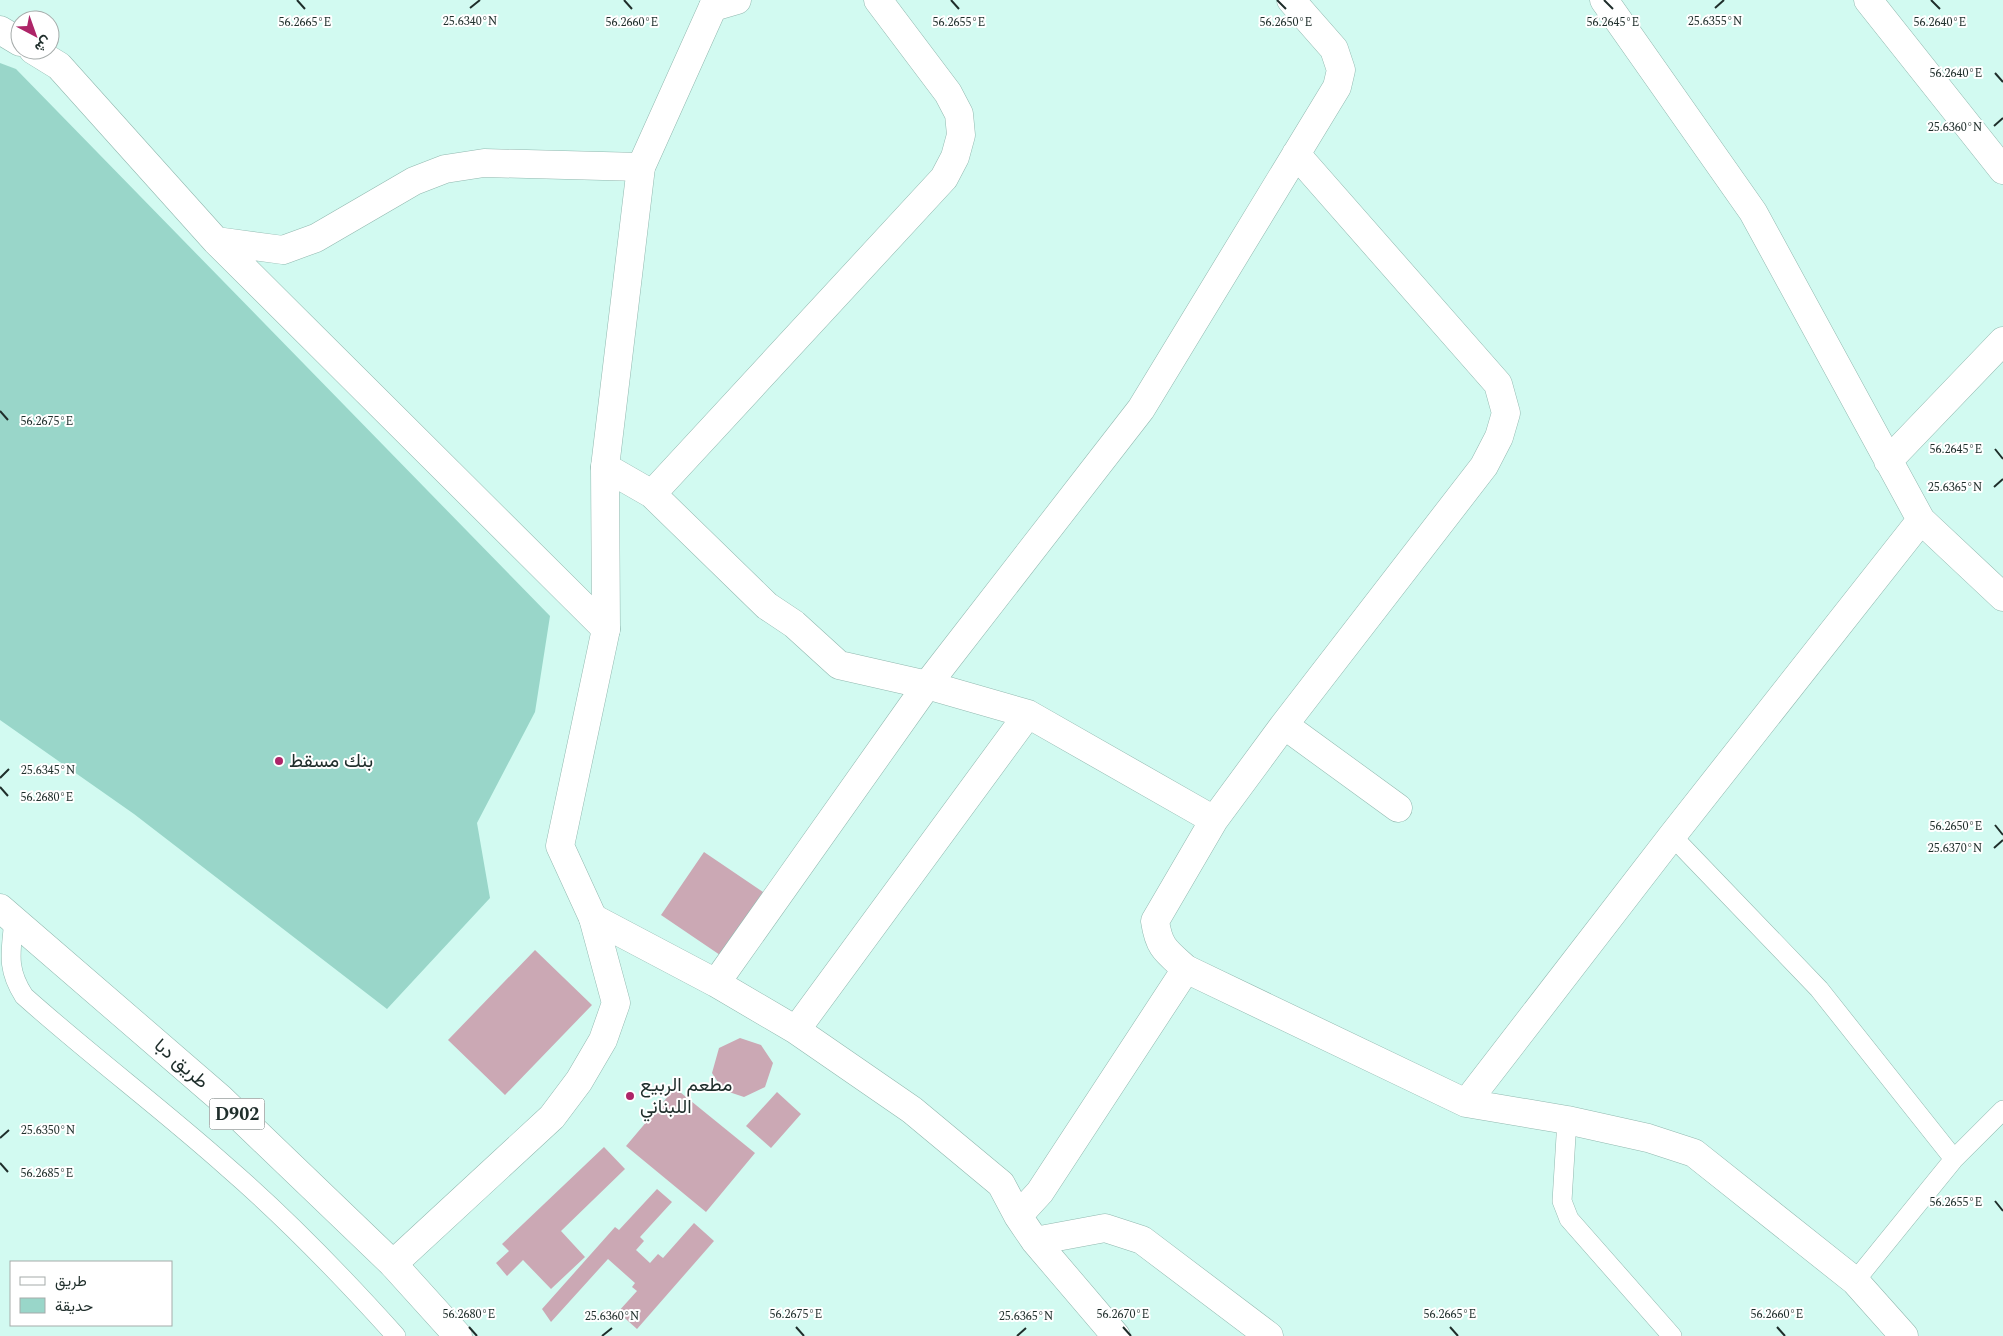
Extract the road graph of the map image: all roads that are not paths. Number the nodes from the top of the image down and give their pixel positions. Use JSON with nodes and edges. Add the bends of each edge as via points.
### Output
{"nodes":[{"id":1,"x":878,"y":0,"type":"edge"},
{"id":2,"x":1291,"y":0,"type":"edge"},
{"id":3,"x":1604,"y":0,"type":"edge"},
{"id":4,"x":1868,"y":0,"type":"edge"},
{"id":5,"x":722,"y":2,"type":"edge"},
{"id":6,"x":49,"y":60,"type":"edge"},
{"id":7,"x":1296,"y":154,"type":"junction"},
{"id":8,"x":641,"y":167,"type":"junction"},
{"id":9,"x":2003,"y":170,"type":"edge"},
{"id":10,"x":216,"y":240,"type":"junction"},
{"id":11,"x":2003,"y":341,"type":"edge"},
{"id":12,"x":1888,"y":461,"type":"junction"},
{"id":13,"x":605,"y":467,"type":"junction"},
{"id":14,"x":652,"y":494,"type":"junction"},
{"id":15,"x":1921,"y":520,"type":"junction"},
{"id":16,"x":2003,"y":597,"type":"edge"},
{"id":17,"x":606,"y":630,"type":"junction"},
{"id":18,"x":927,"y":685,"type":"junction"},
{"id":19,"x":1028,"y":714,"type":"junction"},
{"id":20,"x":1284,"y":725,"type":"junction"},
{"id":21,"x":1398,"y":808,"type":"dead end"},
{"id":22,"x":1214,"y":820,"type":"junction"},
{"id":23,"x":1672,"y":836,"type":"junction"},
{"id":24,"x":7,"y":914,"type":"edge"},
{"id":25,"x":593,"y":918,"type":"junction"},
{"id":26,"x":1186,"y":969,"type":"junction"},
{"id":27,"x":716,"y":983,"type":"junction"},
{"id":28,"x":796,"y":1030,"type":"junction"},
{"id":29,"x":1466,"y":1103,"type":"junction"},
{"id":30,"x":2003,"y":1110,"type":"edge"},
{"id":31,"x":1567,"y":1120,"type":"junction"},
{"id":32,"x":1954,"y":1159,"type":"junction"},
{"id":33,"x":1018,"y":1216,"type":"junction"},
{"id":34,"x":1035,"y":1241,"type":"junction"},
{"id":35,"x":393,"y":1264,"type":"junction"},
{"id":36,"x":1855,"y":1282,"type":"junction"},
{"id":37,"x":396,"y":1336,"type":"edge"},
{"id":38,"x":458,"y":1336,"type":"edge"},
{"id":39,"x":1116,"y":1336,"type":"edge"},
{"id":40,"x":1269,"y":1336,"type":"edge"},
{"id":41,"x":1672,"y":1336,"type":"edge"},
{"id":42,"x":1904,"y":1336,"type":"edge"}],
"edges":[{"from":1,"to":14,"type":"street","via":[[948,93],[959,114],[961,135],[955,157],[944,178]]},
{"from":2,"to":7,"type":"street","via":[[1334,49],[1340,70],[1337,87]]},
{"from":3,"to":12,"type":"street","via":[[1753,212]]},
{"from":4,"to":9,"type":"street"},
{"from":5,"to":8,"type":"street"},
{"from":6,"to":10,"type":"street","via":[[59,66]]},
{"from":7,"to":18,"type":"street","via":[[1142,409]]},
{"from":7,"to":20,"type":"street","via":[[1498,384],[1506,413],[1499,437],[1484,466]]},
{"from":8,"to":10,"type":"street","via":[[484,163],[445,169],[414,180],[316,238],[283,250]]},
{"from":8,"to":13,"type":"street"},
{"from":10,"to":17,"type":"street"},
{"from":11,"to":12,"type":"street"},
{"from":12,"to":15,"type":"street"},
{"from":13,"to":14,"type":"street"},
{"from":13,"to":17,"type":"street"},
{"from":14,"to":18,"type":"street","via":[[767,606],[794,624],[838,665]]},
{"from":15,"to":16,"type":"street"},
{"from":15,"to":23,"type":"street"},
{"from":17,"to":25,"type":"street","via":[[560,846]]},
{"from":18,"to":19,"type":"street"},
{"from":18,"to":27,"type":"street"},
{"from":19,"to":22,"type":"street"},
{"from":19,"to":28,"type":"street"},
{"from":20,"to":21,"type":"street"},
{"from":20,"to":22,"type":"street"},
{"from":22,"to":26,"type":"street","via":[[1155,921],[1157,938],[1164,950]]},
{"from":23,"to":29,"type":"street"},
{"from":23,"to":32,"type":"lane","via":[[1819,989]]},
{"from":24,"to":35,"type":"street","name":"طريق دبا","number":"D902","via":[[220,1098]]},
{"from":24,"to":37,"type":"lane","via":[[11,967],[24,996],[229,1168],[314,1249]]},
{"from":25,"to":27,"type":"street"},
{"from":25,"to":35,"type":"street","via":[[616,1003],[603,1040],[579,1081],[552,1117]]},
{"from":26,"to":29,"type":"street"},
{"from":26,"to":33,"type":"street","via":[[1040,1192]]},
{"from":27,"to":28,"type":"street"},
{"from":28,"to":33,"type":"street","via":[[912,1110],[1001,1184]]},
{"from":29,"to":31,"type":"street"},
{"from":30,"to":32,"type":"lane"},
{"from":31,"to":36,"type":"street","via":[[1648,1138],[1694,1153]]},
{"from":31,"to":41,"type":"lane","via":[[1562,1201],[1569,1219]]},
{"from":32,"to":36,"type":"lane"},
{"from":33,"to":34,"type":"street"},
{"from":34,"to":39,"type":"street"},
{"from":34,"to":40,"type":"street","via":[[1105,1228],[1142,1240]]},
{"from":35,"to":38,"type":"street","name":"طريق دبا","number":"D902"},
{"from":36,"to":42,"type":"street"}]}
